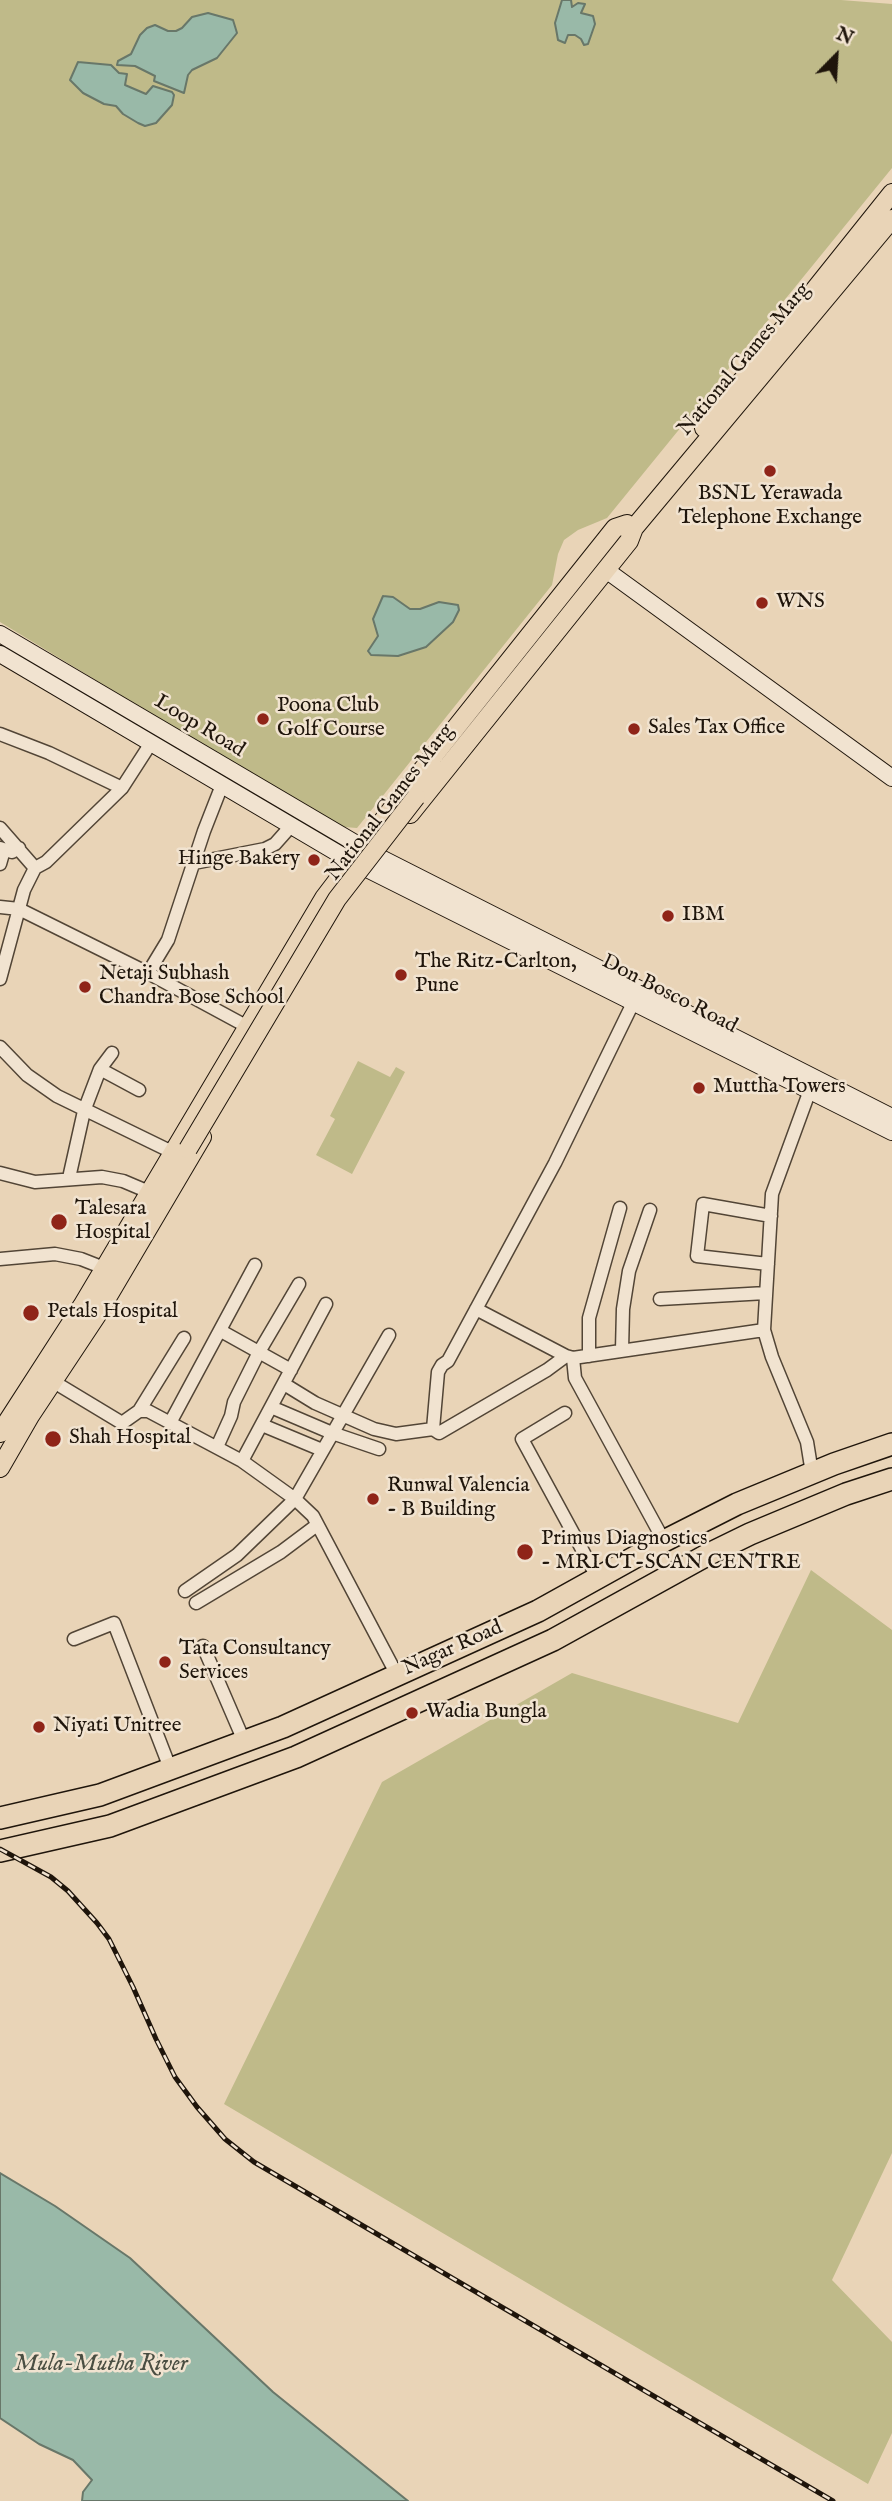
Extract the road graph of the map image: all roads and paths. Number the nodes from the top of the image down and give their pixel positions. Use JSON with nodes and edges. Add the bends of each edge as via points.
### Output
{"nodes":[{"id":1,"x":892,"y":193,"type":"edge"},
{"id":2,"x":892,"y":219,"type":"edge"},
{"id":3,"x":631,"y":526,"type":"junction"},
{"id":4,"x":606,"y":570,"type":"junction"},
{"id":5,"x":0,"y":634,"type":"edge"},
{"id":6,"x":0,"y":654,"type":"edge"},
{"id":7,"x":0,"y":734,"type":"edge"},
{"id":8,"x":151,"y":743,"type":"junction"},
{"id":9,"x":892,"y":778,"type":"edge"},
{"id":10,"x":222,"y":785,"type":"junction"},
{"id":11,"x":122,"y":788,"type":"junction"},
{"id":12,"x":291,"y":826,"type":"junction"},
{"id":13,"x":0,"y":828,"type":"edge"},
{"id":14,"x":19,"y":848,"type":"junction"},
{"id":15,"x":2,"y":849,"type":"edge"},
{"id":16,"x":364,"y":858,"type":"junction"},
{"id":17,"x":194,"y":863,"type":"junction"},
{"id":18,"x":0,"y":864,"type":"edge"},
{"id":19,"x":35,"y":868,"type":"junction"},
{"id":20,"x":332,"y":902,"type":"junction"},
{"id":21,"x":0,"y":907,"type":"edge"},
{"id":22,"x":19,"y":909,"type":"junction"},
{"id":23,"x":148,"y":973,"type":"junction"},
{"id":24,"x":0,"y":979,"type":"edge"},
{"id":25,"x":634,"y":1001,"type":"junction"},
{"id":26,"x":246,"y":1026,"type":"junction"},
{"id":27,"x":0,"y":1047,"type":"edge"},
{"id":28,"x":112,"y":1053,"type":"dead end"},
{"id":29,"x":100,"y":1069,"type":"junction"},
{"id":30,"x":139,"y":1090,"type":"dead end"},
{"id":31,"x":810,"y":1090,"type":"junction"},
{"id":32,"x":85,"y":1111,"type":"junction"},
{"id":33,"x":892,"y":1116,"type":"edge"},
{"id":34,"x":892,"y":1132,"type":"edge"},
{"id":35,"x":182,"y":1149,"type":"junction"},
{"id":36,"x":1,"y":1176,"type":"edge"},
{"id":37,"x":69,"y":1178,"type":"junction"},
{"id":38,"x":149,"y":1192,"type":"junction"},
{"id":39,"x":620,"y":1208,"type":"dead end"},
{"id":40,"x":650,"y":1210,"type":"dead end"},
{"id":41,"x":771,"y":1216,"type":"junction"},
{"id":42,"x":0,"y":1259,"type":"edge"},
{"id":43,"x":768,"y":1264,"type":"junction"},
{"id":44,"x":255,"y":1265,"type":"dead end"},
{"id":45,"x":104,"y":1268,"type":"junction"},
{"id":46,"x":299,"y":1284,"type":"dead end"},
{"id":47,"x":766,"y":1293,"type":"junction"},
{"id":48,"x":660,"y":1299,"type":"dead end"},
{"id":49,"x":326,"y":1304,"type":"dead end"},
{"id":50,"x":476,"y":1309,"type":"junction"},
{"id":51,"x":764,"y":1330,"type":"junction"},
{"id":52,"x":221,"y":1331,"type":"junction"},
{"id":53,"x":389,"y":1335,"type":"dead end"},
{"id":54,"x":184,"y":1338,"type":"dead end"},
{"id":55,"x":622,"y":1350,"type":"junction"},
{"id":56,"x":259,"y":1352,"type":"junction"},
{"id":57,"x":589,"y":1356,"type":"junction"},
{"id":58,"x":570,"y":1357,"type":"junction"},
{"id":59,"x":291,"y":1370,"type":"junction"},
{"id":60,"x":38,"y":1372,"type":"junction"},
{"id":61,"x":54,"y":1382,"type":"junction"},
{"id":62,"x":284,"y":1384,"type":"junction"},
{"id":63,"x":271,"y":1407,"type":"junction"},
{"id":64,"x":139,"y":1411,"type":"junction"},
{"id":65,"x":565,"y":1413,"type":"dead end"},
{"id":66,"x":342,"y":1415,"type":"junction"},
{"id":67,"x":170,"y":1423,"type":"junction"},
{"id":68,"x":262,"y":1424,"type":"junction"},
{"id":69,"x":2,"y":1425,"type":"edge"},
{"id":70,"x":433,"y":1429,"type":"junction"},
{"id":71,"x":332,"y":1433,"type":"junction"},
{"id":72,"x":892,"y":1444,"type":"edge"},
{"id":73,"x":217,"y":1447,"type":"junction"},
{"id":74,"x":379,"y":1449,"type":"dead end"},
{"id":75,"x":322,"y":1450,"type":"junction"},
{"id":76,"x":242,"y":1461,"type":"junction"},
{"id":77,"x":0,"y":1468,"type":"edge"},
{"id":78,"x":812,"y":1473,"type":"junction"},
{"id":79,"x":892,"y":1479,"type":"edge"},
{"id":80,"x":295,"y":1499,"type":"junction"},
{"id":81,"x":317,"y":1525,"type":"junction"},
{"id":82,"x":664,"y":1541,"type":"junction"},
{"id":83,"x":597,"y":1577,"type":"junction"},
{"id":84,"x":185,"y":1591,"type":"dead end"},
{"id":85,"x":196,"y":1603,"type":"dead end"},
{"id":86,"x":74,"y":1639,"type":"dead end"},
{"id":87,"x":203,"y":1646,"type":"dead end"},
{"id":88,"x":397,"y":1675,"type":"junction"},
{"id":89,"x":244,"y":1741,"type":"junction"},
{"id":90,"x":170,"y":1768,"type":"junction"},
{"id":91,"x":0,"y":1818,"type":"edge"},
{"id":92,"x":0,"y":1851,"type":"edge"}],
"edges":[{"from":1,"to":3,"type":"main road","name":"National Games Marg"},
{"from":2,"to":3,"type":"main road","name":"National Games Marg"},
{"from":3,"to":4,"type":"main road","name":"National Games Marg","via":[[629,541]]},
{"from":3,"to":16,"type":"main road","name":"National Games Marg","via":[[615,528]]},
{"from":3,"to":35,"type":"main road","bridge":true,"via":[[414,795],[337,899]]},
{"from":4,"to":9,"type":"main road"},
{"from":4,"to":16,"type":"main road","name":"National Games Marg"},
{"from":5,"to":16,"type":"main road","name":"Loop Road"},
{"from":6,"to":8,"type":"main road","name":"Loop Road"},
{"from":7,"to":11,"type":"street"},
{"from":8,"to":10,"type":"main road","name":"Loop Road"},
{"from":8,"to":11,"type":"street"},
{"from":10,"to":12,"type":"main road","name":"Loop Road"},
{"from":10,"to":17,"type":"street"},
{"from":11,"to":19,"type":"street"},
{"from":12,"to":16,"type":"main road","name":"Loop Road"},
{"from":12,"to":17,"type":"street","via":[[265,849]]},
{"from":13,"to":14,"type":"street"},
{"from":14,"to":15,"type":"street","via":[[12,852]]},
{"from":14,"to":19,"type":"street"},
{"from":15,"to":18,"type":"street"},
{"from":16,"to":20,"type":"main road","name":"National Games Marg"},
{"from":16,"to":25,"type":"main road","name":"Don Bosco Road"},
{"from":16,"to":33,"type":"main road","name":"Don Bosco Road"},
{"from":17,"to":23,"type":"street","via":[[168,940]]},
{"from":19,"to":22,"type":"street"},
{"from":20,"to":26,"type":"main road","name":"National Games Marg"},
{"from":20,"to":61,"type":"main road","name":"National Games Marg","via":[[97,1315]]},
{"from":21,"to":22,"type":"street"},
{"from":22,"to":23,"type":"street"},
{"from":22,"to":24,"type":"street"},
{"from":23,"to":26,"type":"street"},
{"from":25,"to":31,"type":"main road","name":"Don Bosco Road"},
{"from":25,"to":50,"type":"street","via":[[555,1163]]},
{"from":26,"to":35,"type":"main road","name":"National Games Marg"},
{"from":27,"to":32,"type":"street","via":[[41,1086]]},
{"from":28,"to":29,"type":"street"},
{"from":29,"to":30,"type":"street"},
{"from":29,"to":32,"type":"street"},
{"from":31,"to":34,"type":"main road","name":"Don Bosco Road"},
{"from":31,"to":41,"type":"street","via":[[774,1185]]},
{"from":32,"to":35,"type":"street"},
{"from":32,"to":37,"type":"street"},
{"from":35,"to":38,"type":"main road","name":"National Games Marg"},
{"from":35,"to":60,"type":"main road","via":[[53,1362]]},
{"from":35,"to":61,"type":"main road","via":[[58,1365]]},
{"from":36,"to":37,"type":"street","via":[[35,1182]]},
{"from":37,"to":38,"type":"street","via":[[102,1177]]},
{"from":38,"to":45,"type":"main road","name":"National Games Marg"},
{"from":39,"to":57,"type":"street","via":[[589,1318]]},
{"from":40,"to":55,"type":"street","via":[[629,1270]]},
{"from":41,"to":43,"type":"street"},
{"from":41,"to":43,"type":"street","via":[[703,1203],[697,1256]]},
{"from":42,"to":45,"type":"street","via":[[55,1254]]},
{"from":43,"to":47,"type":"street"},
{"from":44,"to":52,"type":"street"},
{"from":45,"to":60,"type":"main road","name":"National Games Marg"},
{"from":46,"to":56,"type":"street"},
{"from":47,"to":48,"type":"street"},
{"from":47,"to":51,"type":"street"},
{"from":49,"to":59,"type":"street"},
{"from":50,"to":58,"type":"street"},
{"from":50,"to":70,"type":"street","via":[[438,1372]]},
{"from":51,"to":55,"type":"street"},
{"from":51,"to":78,"type":"street","via":[[807,1442]]},
{"from":52,"to":56,"type":"street"},
{"from":52,"to":67,"type":"street"},
{"from":53,"to":66,"type":"street"},
{"from":54,"to":64,"type":"street"},
{"from":55,"to":57,"type":"street"},
{"from":56,"to":59,"type":"street"},
{"from":56,"to":73,"type":"street"},
{"from":57,"to":58,"type":"street"},
{"from":58,"to":70,"type":"street","via":[[443,1431]]},
{"from":58,"to":82,"type":"street","via":[[575,1378]]},
{"from":59,"to":62,"type":"street"},
{"from":60,"to":69,"type":"main road","name":"National Games Marg"},
{"from":61,"to":64,"type":"street","via":[[122,1423]]},
{"from":61,"to":77,"type":"main road","name":"National Games Marg"},
{"from":62,"to":63,"type":"street"},
{"from":62,"to":66,"type":"street"},
{"from":63,"to":68,"type":"street"},
{"from":63,"to":71,"type":"street"},
{"from":64,"to":67,"type":"street"},
{"from":65,"to":83,"type":"street","via":[[522,1439]]},
{"from":66,"to":70,"type":"street","via":[[396,1434]]},
{"from":66,"to":71,"type":"street"},
{"from":67,"to":73,"type":"street"},
{"from":68,"to":75,"type":"street"},
{"from":68,"to":76,"type":"street"},
{"from":71,"to":74,"type":"street"},
{"from":71,"to":75,"type":"street"},
{"from":72,"to":78,"type":"highway","name":"Nagar Road"},
{"from":73,"to":76,"type":"street"},
{"from":75,"to":80,"type":"street"},
{"from":76,"to":80,"type":"street"},
{"from":78,"to":82,"type":"highway","name":"Nagar Road"},
{"from":79,"to":92,"type":"highway","name":"Nagar Road","via":[[750,1534],[553,1640],[296,1757],[110,1826]]},
{"from":80,"to":81,"type":"street"},
{"from":80,"to":84,"type":"street","via":[[237,1555]]},
{"from":81,"to":85,"type":"street"},
{"from":81,"to":88,"type":"street"},
{"from":82,"to":83,"type":"highway","name":"Nagar Road"},
{"from":83,"to":88,"type":"highway","name":"Nagar Road","via":[[538,1611]]},
{"from":86,"to":90,"type":"street","via":[[114,1623]]},
{"from":87,"to":89,"type":"street"},
{"from":88,"to":89,"type":"highway","name":"Nagar Road"},
{"from":89,"to":90,"type":"highway","name":"Nagar Road"},
{"from":90,"to":91,"type":"highway","name":"Nagar Road","via":[[100,1795]]}]}
